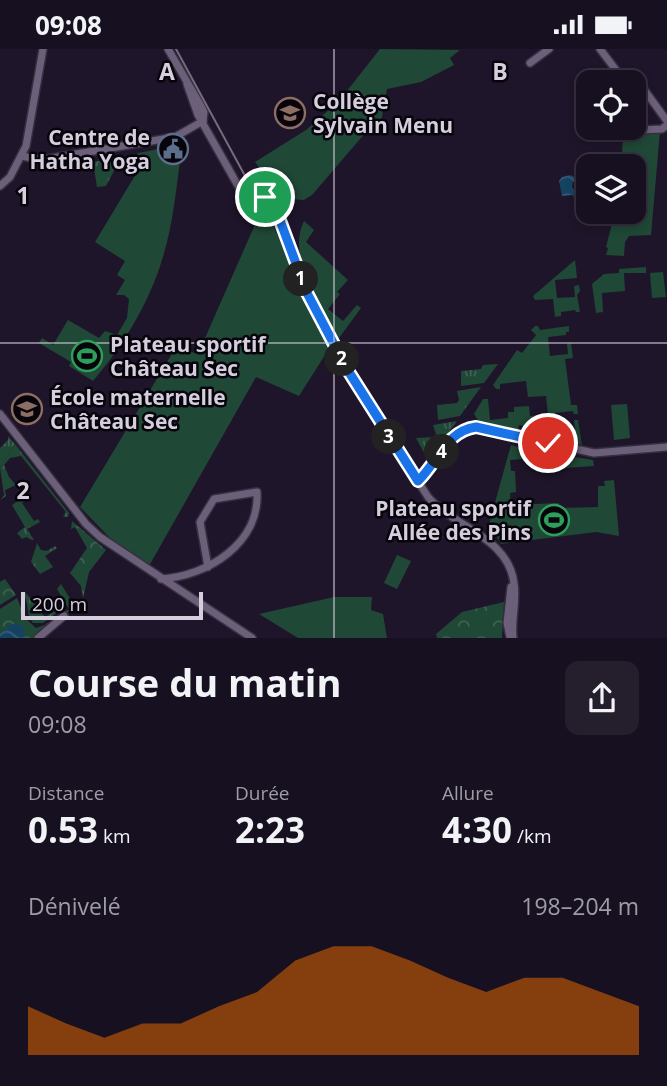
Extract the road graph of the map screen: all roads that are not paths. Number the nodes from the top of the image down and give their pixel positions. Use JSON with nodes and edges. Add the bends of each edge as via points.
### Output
{"nodes":[{"id":1,"x":43,"y":49,"type":"edge"},
{"id":2,"x":167,"y":49,"type":"edge"},
{"id":3,"x":549,"y":49,"type":"edge"},
{"id":4,"x":600,"y":49,"type":"edge"},
{"id":5,"x":530,"y":63,"type":"dead end"},
{"id":6,"x":616,"y":70,"type":"edge"},
{"id":7,"x":646,"y":92,"type":"edge"},
{"id":8,"x":203,"y":121,"type":"junction"},
{"id":9,"x":667,"y":123,"type":"edge"},
{"id":10,"x":646,"y":130,"type":"edge"},
{"id":11,"x":22,"y":156,"type":"junction"},
{"id":12,"x":0,"y":186,"type":"edge"},
{"id":13,"x":0,"y":414,"type":"edge"},
{"id":14,"x":667,"y":447,"type":"edge"},
{"id":15,"x":418,"y":481,"type":"junction"},
{"id":16,"x":208,"y":567,"type":"junction"},
{"id":17,"x":160,"y":579,"type":"junction"},
{"id":18,"x":64,"y":617,"type":"dead end"},
{"id":19,"x":38,"y":638,"type":"edge"},
{"id":20,"x":252,"y":638,"type":"edge"},
{"id":21,"x":512,"y":638,"type":"edge"}],
"edges":[{"from":1,"to":11,"type":"street"},
{"from":2,"to":8,"type":"street","via":[[204,113]]},
{"from":3,"to":5,"type":"street"},
{"from":4,"to":6,"type":"street"},
{"from":7,"to":9,"type":"street"},
{"from":8,"to":11,"type":"street","via":[[175,137],[41,160]]},
{"from":8,"to":15,"type":"street","via":[[241,191],[265,197],[275,207],[307,293],[347,369]]},
{"from":9,"to":10,"type":"street","via":[[662,129]]},
{"from":11,"to":12,"type":"street"},
{"from":13,"to":17,"type":"street","via":[[86,524],[111,547]]},
{"from":14,"to":15,"type":"street","via":[[594,453],[468,428],[454,435]]},
{"from":15,"to":21,"type":"street","via":[[436,507],[490,542],[508,565],[515,587]]},
{"from":16,"to":16,"type":"street","via":[[244,538],[258,506],[257,492],[214,499],[200,522]]},
{"from":16,"to":17,"type":"street"},
{"from":17,"to":20,"type":"street"},
{"from":18,"to":19,"type":"street"}]}
